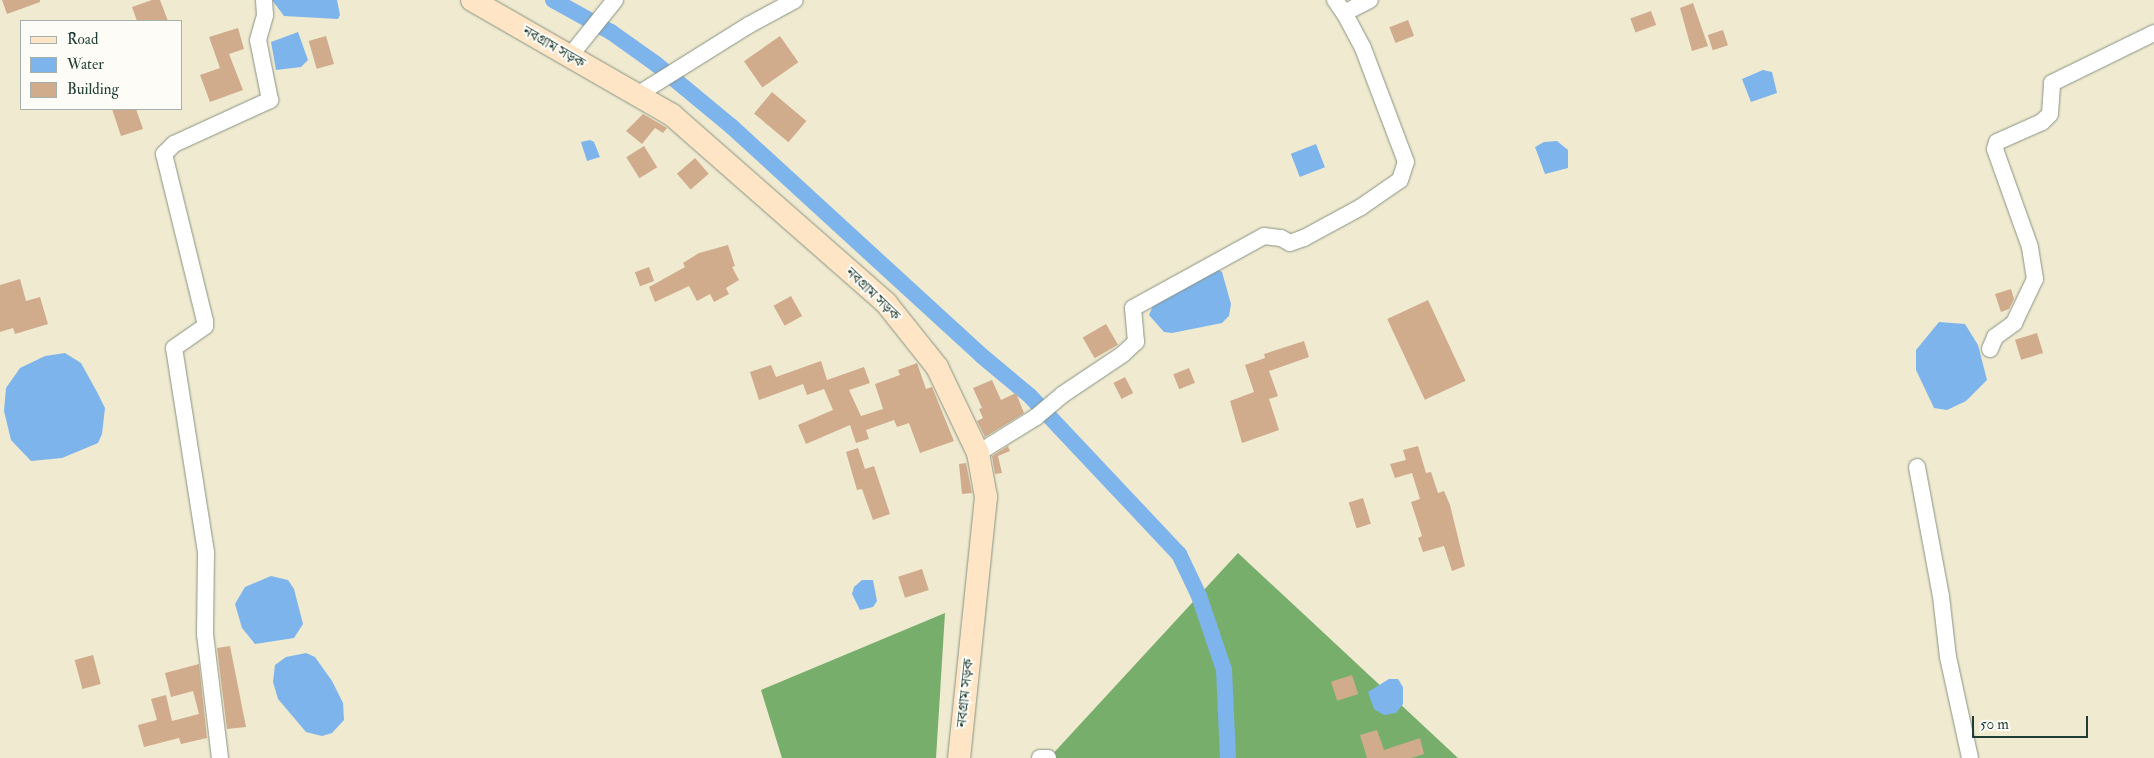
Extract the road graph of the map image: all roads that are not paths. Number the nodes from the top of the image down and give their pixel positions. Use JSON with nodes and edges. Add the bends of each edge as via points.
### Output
{"nodes":[{"id":1,"x":264,"y":0,"type":"edge"},
{"id":2,"x":472,"y":0,"type":"edge"},
{"id":3,"x":795,"y":0,"type":"edge"},
{"id":4,"x":1370,"y":0,"type":"edge"},
{"id":5,"x":612,"y":3,"type":"edge"},
{"id":6,"x":1340,"y":6,"type":"edge"},
{"id":7,"x":2154,"y":33,"type":"edge"},
{"id":8,"x":570,"y":56,"type":"junction"},
{"id":9,"x":637,"y":95,"type":"junction"},
{"id":10,"x":1990,"y":349,"type":"dead end"},
{"id":11,"x":978,"y":453,"type":"junction"},
{"id":12,"x":1917,"y":467,"type":"dead end"},
{"id":13,"x":220,"y":758,"type":"edge"},
{"id":14,"x":958,"y":758,"type":"edge"},
{"id":15,"x":1040,"y":758,"type":"edge"},
{"id":16,"x":1048,"y":758,"type":"edge"},
{"id":17,"x":1970,"y":758,"type":"edge"}],
"edges":[{"from":1,"to":13,"type":"street","via":[[265,15],[258,40],[270,100],[174,144],[164,154],[205,321],[205,326],[174,348],[206,552],[205,634]]},
{"from":2,"to":8,"type":"main road","name":"নবগ্রাম সড়ক"},
{"from":3,"to":9,"type":"street"},
{"from":4,"to":6,"type":"street"},
{"from":5,"to":8,"type":"street"},
{"from":6,"to":11,"type":"street","via":[[1363,48],[1406,162],[1400,180],[1361,207],[1304,238],[1290,243],[1264,236],[1133,308],[1136,342],[1036,417]]},
{"from":7,"to":10,"type":"street","via":[[2052,83],[2050,114],[2042,122],[1997,142],[1995,149],[2030,247],[2035,279],[2014,323],[1995,336]]},
{"from":8,"to":9,"type":"main road","name":"নবগ্রাম সড়ক"},
{"from":9,"to":11,"type":"main road","name":"নবগ্রাম সড়ক","via":[[672,115],[886,303],[937,367]]},
{"from":11,"to":14,"type":"main road","name":"নবগ্রাম সড়ক","via":[[986,497]]},
{"from":12,"to":17,"type":"street","via":[[1941,596],[1948,657]]},
{"from":15,"to":16,"type":"street"}]}
